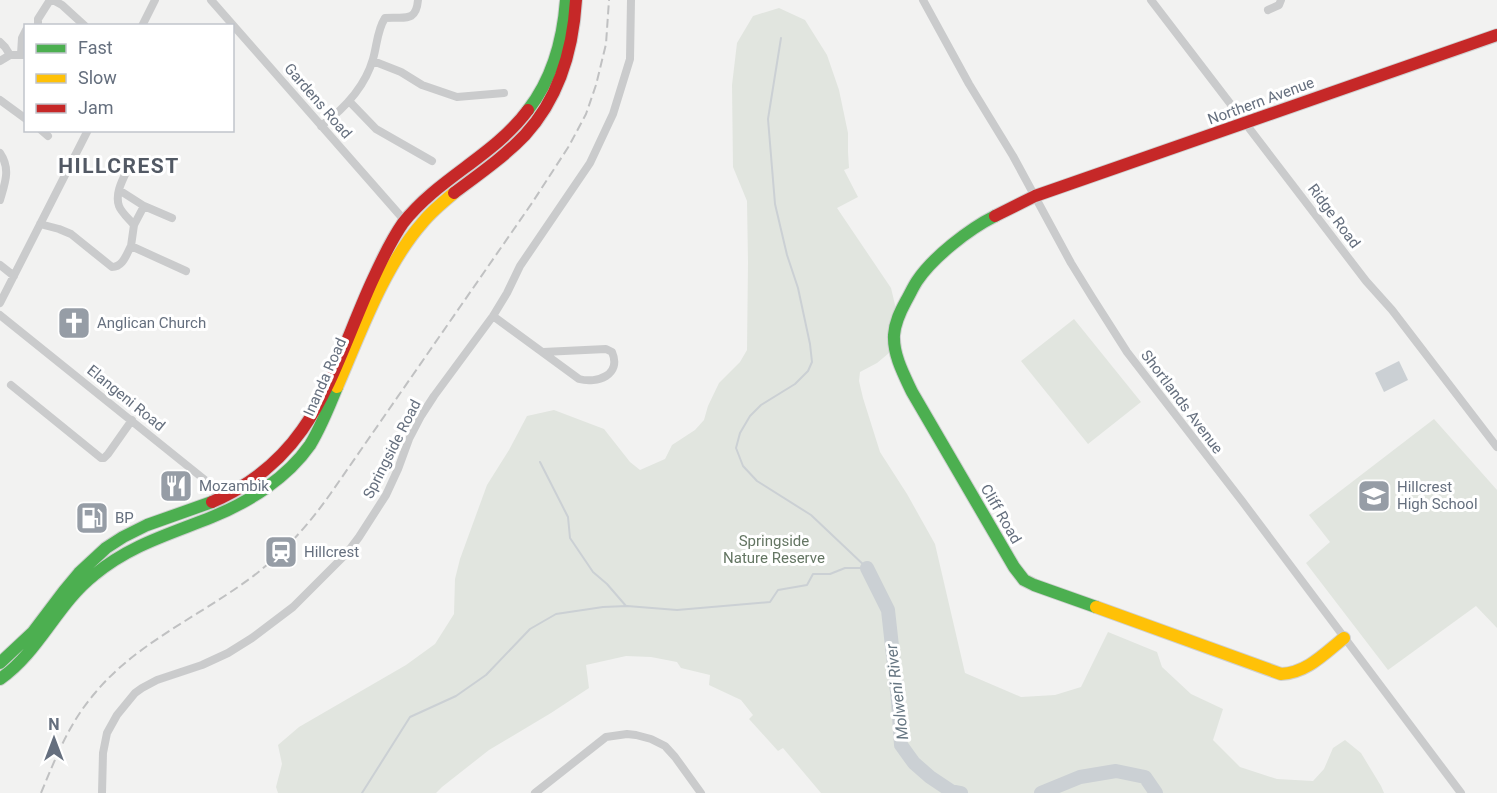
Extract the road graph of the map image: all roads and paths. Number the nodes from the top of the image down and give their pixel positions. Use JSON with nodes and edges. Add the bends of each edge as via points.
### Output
{"nodes":[{"id":1,"x":51,"y":0,"type":"edge"},
{"id":2,"x":155,"y":0,"type":"edge"},
{"id":3,"x":211,"y":0,"type":"edge"},
{"id":4,"x":418,"y":0,"type":"edge"},
{"id":5,"x":566,"y":0,"type":"edge"},
{"id":6,"x":576,"y":0,"type":"edge"},
{"id":7,"x":631,"y":0,"type":"edge"},
{"id":8,"x":922,"y":0,"type":"edge"},
{"id":9,"x":1151,"y":0,"type":"edge"},
{"id":10,"x":1281,"y":0,"type":"edge"},
{"id":11,"x":1268,"y":10,"type":"dead end"},
{"id":12,"x":38,"y":22,"type":"edge"},
{"id":13,"x":83,"y":24,"type":"edge"},
{"id":14,"x":143,"y":24,"type":"edge"},
{"id":15,"x":232,"y":24,"type":"edge"},
{"id":16,"x":234,"y":26,"type":"edge"},
{"id":17,"x":24,"y":34,"type":"edge"},
{"id":18,"x":1497,"y":35,"type":"edge"},
{"id":19,"x":0,"y":42,"type":"edge"},
{"id":20,"x":10,"y":55,"type":"junction"},
{"id":21,"x":23,"y":55,"type":"edge"},
{"id":22,"x":0,"y":61,"type":"edge"},
{"id":23,"x":372,"y":61,"type":"junction"},
{"id":24,"x":504,"y":93,"type":"dead end"},
{"id":25,"x":0,"y":100,"type":"edge"},
{"id":26,"x":350,"y":100,"type":"junction"},
{"id":27,"x":24,"y":118,"type":"edge"},
{"id":28,"x":1245,"y":122,"type":"junction"},
{"id":29,"x":321,"y":126,"type":"junction"},
{"id":30,"x":43,"y":132,"type":"edge"},
{"id":31,"x":87,"y":132,"type":"edge"},
{"id":32,"x":48,"y":136,"type":"dead end"},
{"id":33,"x":0,"y":153,"type":"edge"},
{"id":34,"x":432,"y":161,"type":"dead end"},
{"id":35,"x":130,"y":164,"type":"dead end"},
{"id":36,"x":118,"y":190,"type":"junction"},
{"id":37,"x":1035,"y":196,"type":"junction"},
{"id":38,"x":0,"y":200,"type":"edge"},
{"id":39,"x":144,"y":206,"type":"junction"},
{"id":40,"x":172,"y":219,"type":"dead end"},
{"id":41,"x":405,"y":221,"type":"junction"},
{"id":42,"x":40,"y":224,"type":"junction"},
{"id":43,"x":134,"y":225,"type":"junction"},
{"id":44,"x":131,"y":246,"type":"junction"},
{"id":45,"x":2,"y":267,"type":"edge"},
{"id":46,"x":186,"y":271,"type":"dead end"},
{"id":47,"x":14,"y":276,"type":"junction"},
{"id":48,"x":0,"y":303,"type":"edge"},
{"id":49,"x":0,"y":315,"type":"edge"},
{"id":50,"x":493,"y":316,"type":"junction"},
{"id":51,"x":543,"y":352,"type":"junction"},
{"id":52,"x":11,"y":385,"type":"dead end"},
{"id":53,"x":132,"y":420,"type":"junction"},
{"id":54,"x":1497,"y":447,"type":"edge"},
{"id":55,"x":219,"y":498,"type":"junction"},
{"id":56,"x":223,"y":512,"type":"junction"},
{"id":57,"x":1344,"y":638,"type":"junction"},
{"id":58,"x":0,"y":663,"type":"edge"},
{"id":59,"x":0,"y":679,"type":"edge"},
{"id":60,"x":102,"y":793,"type":"edge"},
{"id":61,"x":535,"y":793,"type":"edge"},
{"id":62,"x":701,"y":793,"type":"edge"},
{"id":63,"x":1461,"y":793,"type":"edge"}],
"edges":[{"from":1,"to":12,"type":"street"},
{"from":1,"to":13,"type":"street"},
{"from":2,"to":14,"type":"street"},
{"from":3,"to":15,"type":"street","name":"Gardens Road"},
{"from":4,"to":23,"type":"street","via":[[418,8],[410,17],[385,18]]},
{"from":5,"to":41,"type":"main road","name":"Inanda Road","via":[[557,54],[529,109],[510,131],[442,184]]},
{"from":6,"to":56,"type":"main road","name":"Inanda Road","via":[[565,69],[543,111],[512,148],[432,212],[411,237],[381,290],[323,420],[296,462],[258,492]]},
{"from":7,"to":50,"type":"street","name":"Springside Road","via":[[630,59],[613,114],[590,164],[520,266]]},
{"from":8,"to":37,"type":"street","name":"Shortlands Avenue"},
{"from":9,"to":28,"type":"street","name":"Ridge Road"},
{"from":10,"to":11,"type":"street"},
{"from":16,"to":29,"type":"street","name":"Gardens Road"},
{"from":17,"to":21,"type":"street"},
{"from":18,"to":28,"type":"main road","name":"Northern Avenue"},
{"from":19,"to":20,"type":"street"},
{"from":20,"to":21,"type":"street"},
{"from":20,"to":22,"type":"street"},
{"from":23,"to":24,"type":"street","via":[[457,97]]},
{"from":23,"to":26,"type":"street","via":[[367,77]]},
{"from":25,"to":27,"type":"street"},
{"from":26,"to":29,"type":"street"},
{"from":26,"to":34,"type":"street","via":[[376,129]]},
{"from":28,"to":37,"type":"main road","name":"Northern Avenue"},
{"from":28,"to":54,"type":"street","name":"Ridge Road"},
{"from":29,"to":41,"type":"street","name":"Gardens Road"},
{"from":30,"to":32,"type":"street"},
{"from":31,"to":42,"type":"street"},
{"from":33,"to":38,"type":"street","via":[[7,177]]},
{"from":35,"to":36,"type":"street"},
{"from":36,"to":39,"type":"street"},
{"from":36,"to":43,"type":"street","via":[[119,206]]},
{"from":37,"to":57,"type":"street","name":"Shortlands Avenue","via":[[1127,352]]},
{"from":37,"to":57,"type":"main road","name":"Cliff Road","via":[[977,225],[939,256],[913,286],[897,318],[894,336],[900,366],[912,392],[1020,576],[1034,585],[1281,674],[1299,671]]},
{"from":39,"to":40,"type":"street"},
{"from":39,"to":43,"type":"street"},
{"from":41,"to":55,"type":"main road","name":"Inanda Road","via":[[377,272],[308,424],[265,471]]},
{"from":42,"to":44,"type":"street","via":[[71,234],[113,267],[121,264]]},
{"from":42,"to":47,"type":"street"},
{"from":43,"to":44,"type":"street"},
{"from":44,"to":46,"type":"street"},
{"from":45,"to":47,"type":"street"},
{"from":47,"to":48,"type":"street"},
{"from":49,"to":53,"type":"street","name":"Elangeni Road"},
{"from":50,"to":51,"type":"street"},
{"from":50,"to":60,"type":"street","name":"Springside Road","via":[[421,416],[386,495],[347,553],[293,607],[252,638],[202,665],[157,680],[128,700],[111,724],[104,743]]},
{"from":51,"to":51,"type":"street","via":[[606,349],[612,352],[615,365],[595,381],[584,380]]},
{"from":52,"to":53,"type":"street","via":[[100,458],[108,454]]},
{"from":53,"to":55,"type":"street","name":"Elangeni Road","via":[[210,484]]},
{"from":55,"to":56,"type":"street","name":"Elangeni Road"},
{"from":55,"to":58,"type":"main road","name":"Inanda Road","via":[[147,525],[111,545],[70,582],[28,638]]},
{"from":56,"to":59,"type":"main road","name":"Inanda Road","via":[[141,544],[93,576],[20,663]]},
{"from":57,"to":63,"type":"street","name":"Shortlands Avenue"},
{"from":61,"to":62,"type":"street","via":[[606,737],[627,734],[665,746]]}]}
